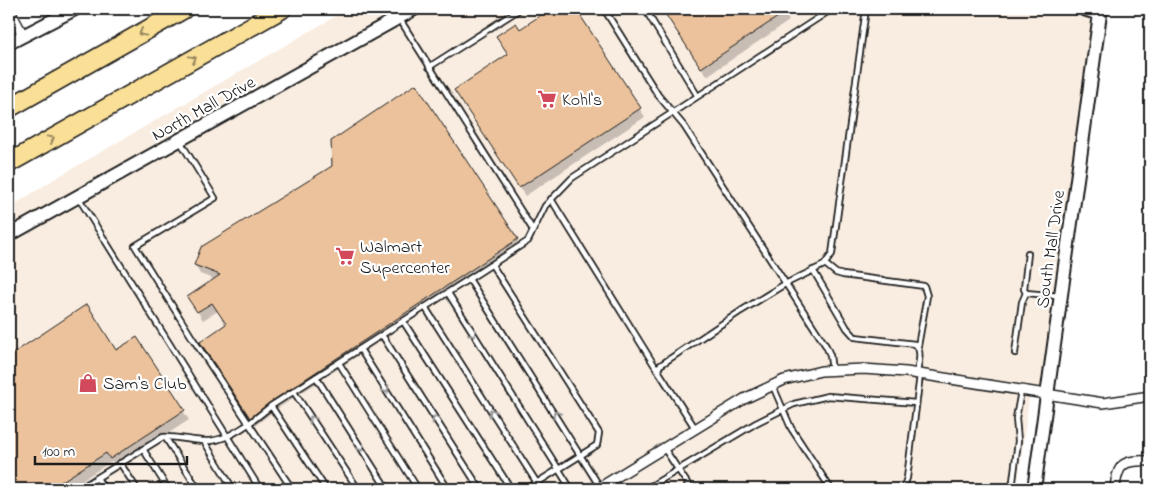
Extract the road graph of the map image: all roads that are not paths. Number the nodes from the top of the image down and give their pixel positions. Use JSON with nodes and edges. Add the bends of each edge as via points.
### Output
{"nodes":[{"id":1,"x":9,"y":9,"type":"edge"},
{"id":2,"x":75,"y":9,"type":"edge"},
{"id":3,"x":184,"y":9,"type":"edge"},
{"id":4,"x":282,"y":9,"type":"edge"},
{"id":5,"x":414,"y":9,"type":"edge"},
{"id":6,"x":520,"y":9,"type":"edge"},
{"id":7,"x":604,"y":9,"type":"edge"},
{"id":8,"x":645,"y":9,"type":"edge"},
{"id":9,"x":832,"y":9,"type":"edge"},
{"id":10,"x":866,"y":9,"type":"edge"},
{"id":11,"x":1084,"y":9,"type":"edge"},
{"id":12,"x":1100,"y":11,"type":"edge"},
{"id":13,"x":398,"y":18,"type":"junction"},
{"id":14,"x":23,"y":36,"type":"junction"},
{"id":15,"x":9,"y":42,"type":"edge"},
{"id":16,"x":429,"y":67,"type":"junction"},
{"id":17,"x":697,"y":95,"type":"junction"},
{"id":18,"x":9,"y":108,"type":"edge"},
{"id":19,"x":672,"y":112,"type":"junction"},
{"id":20,"x":180,"y":141,"type":"junction"},
{"id":21,"x":9,"y":163,"type":"edge"},
{"id":22,"x":78,"y":196,"type":"junction"},
{"id":23,"x":550,"y":199,"type":"junction"},
{"id":24,"x":533,"y":230,"type":"junction"},
{"id":25,"x":9,"y":235,"type":"edge"},
{"id":26,"x":1028,"y":253,"type":"dead end"},
{"id":27,"x":492,"y":264,"type":"junction"},
{"id":28,"x":825,"y":264,"type":"junction"},
{"id":29,"x":813,"y":270,"type":"junction"},
{"id":30,"x":469,"y":279,"type":"junction"},
{"id":31,"x":785,"y":284,"type":"junction"},
{"id":32,"x":448,"y":293,"type":"junction"},
{"id":33,"x":1026,"y":293,"type":"junction"},
{"id":34,"x":1061,"y":296,"type":"junction"},
{"id":35,"x":425,"y":307,"type":"junction"},
{"id":36,"x":403,"y":321,"type":"junction"},
{"id":37,"x":382,"y":335,"type":"junction"},
{"id":38,"x":918,"y":346,"type":"junction"},
{"id":39,"x":360,"y":349,"type":"junction"},
{"id":40,"x":1015,"y":353,"type":"dead end"},
{"id":41,"x":339,"y":363,"type":"junction"},
{"id":42,"x":832,"y":371,"type":"junction"},
{"id":43,"x":659,"y":372,"type":"junction"},
{"id":44,"x":918,"y":374,"type":"junction"},
{"id":45,"x":316,"y":377,"type":"junction"},
{"id":46,"x":772,"y":386,"type":"junction"},
{"id":47,"x":294,"y":392,"type":"junction"},
{"id":48,"x":1021,"y":392,"type":"junction"},
{"id":49,"x":1047,"y":396,"type":"junction"},
{"id":50,"x":1150,"y":396,"type":"edge"},
{"id":51,"x":916,"y":403,"type":"junction"},
{"id":52,"x":272,"y":406,"type":"junction"},
{"id":53,"x":783,"y":409,"type":"junction"},
{"id":54,"x":249,"y":423,"type":"junction"},
{"id":55,"x":695,"y":428,"type":"junction"},
{"id":56,"x":226,"y":435,"type":"junction"},
{"id":57,"x":165,"y":437,"type":"junction"},
{"id":58,"x":204,"y":441,"type":"junction"},
{"id":59,"x":664,"y":448,"type":"junction"},
{"id":60,"x":143,"y":449,"type":"junction"},
{"id":61,"x":581,"y":456,"type":"junction"},
{"id":62,"x":1150,"y":461,"type":"edge"},
{"id":63,"x":120,"y":463,"type":"junction"},
{"id":64,"x":558,"y":470,"type":"junction"},
{"id":65,"x":679,"y":470,"type":"junction"},
{"id":66,"x":96,"y":478,"type":"junction"},
{"id":67,"x":537,"y":483,"type":"junction"},
{"id":68,"x":599,"y":488,"type":"edge"},
{"id":69,"x":78,"y":489,"type":"edge"},
{"id":70,"x":104,"y":489,"type":"edge"},
{"id":71,"x":137,"y":489,"type":"edge"},
{"id":72,"x":168,"y":489,"type":"edge"},
{"id":73,"x":198,"y":489,"type":"edge"},
{"id":74,"x":233,"y":489,"type":"edge"},
{"id":75,"x":260,"y":489,"type":"edge"},
{"id":76,"x":292,"y":489,"type":"edge"},
{"id":77,"x":326,"y":489,"type":"edge"},
{"id":78,"x":358,"y":489,"type":"edge"},
{"id":79,"x":387,"y":489,"type":"edge"},
{"id":80,"x":418,"y":489,"type":"edge"},
{"id":81,"x":448,"y":489,"type":"edge"},
{"id":82,"x":480,"y":489,"type":"edge"},
{"id":83,"x":511,"y":489,"type":"edge"},
{"id":84,"x":527,"y":489,"type":"edge"},
{"id":85,"x":571,"y":489,"type":"edge"},
{"id":86,"x":646,"y":489,"type":"edge"},
{"id":87,"x":691,"y":489,"type":"edge"},
{"id":88,"x":831,"y":489,"type":"edge"},
{"id":89,"x":903,"y":489,"type":"edge"},
{"id":90,"x":1012,"y":489,"type":"edge"},
{"id":91,"x":1034,"y":489,"type":"edge"},
{"id":92,"x":1115,"y":489,"type":"edge"}],
"edges":[{"from":1,"to":14,"type":"street"},
{"from":2,"to":14,"type":"street"},
{"from":3,"to":18,"type":"highway","one_way":true},
{"from":21,"to":4,"type":"highway","one_way":true},
{"from":5,"to":13,"type":"street","name":"North Mall Drive"},
{"from":6,"to":16,"type":"lane"},
{"from":7,"to":19,"type":"lane"},
{"from":8,"to":17,"type":"lane"},
{"from":9,"to":17,"type":"lane"},
{"from":10,"to":28,"type":"lane","via":[[834,242],[832,254]]},
{"from":11,"to":12,"type":"street"},
{"from":12,"to":34,"type":"street","name":"South Mall Drive"},
{"from":13,"to":16,"type":"lane"},
{"from":13,"to":20,"type":"street","name":"North Mall Drive"},
{"from":14,"to":15,"type":"street"},
{"from":16,"to":24,"type":"lane"},
{"from":17,"to":19,"type":"lane"},
{"from":19,"to":23,"type":"lane","via":[[572,178]]},
{"from":19,"to":31,"type":"lane"},
{"from":20,"to":22,"type":"street","name":"North Mall Drive"},
{"from":20,"to":54,"type":"lane","via":[[215,198],[136,246]]},
{"from":22,"to":25,"type":"street","name":"North Mall Drive"},
{"from":22,"to":56,"type":"lane"},
{"from":23,"to":24,"type":"lane"},
{"from":23,"to":43,"type":"lane"},
{"from":24,"to":27,"type":"lane","via":[[528,241]]},
{"from":26,"to":33,"type":"lane"},
{"from":27,"to":30,"type":"lane"},
{"from":27,"to":61,"type":"lane","via":[[599,432],[597,445]]},
{"from":28,"to":29,"type":"lane"},
{"from":28,"to":38,"type":"lane","via":[[843,275],[924,286],[927,296]]},
{"from":29,"to":31,"type":"lane"},
{"from":29,"to":38,"type":"lane","via":[[846,328],[855,337]]},
{"from":30,"to":32,"type":"lane"},
{"from":61,"to":30,"type":"lane","one_way":true},
{"from":31,"to":42,"type":"lane","via":[[826,346]]},
{"from":31,"to":43,"type":"lane","via":[[663,362]]},
{"from":32,"to":35,"type":"lane"},
{"from":32,"to":64,"type":"lane","one_way":true},
{"from":33,"to":34,"type":"lane"},
{"from":33,"to":40,"type":"lane"},
{"from":34,"to":49,"type":"street","name":"South Mall Drive"},
{"from":35,"to":36,"type":"lane"},
{"from":67,"to":35,"type":"lane","one_way":true},
{"from":36,"to":37,"type":"lane"},
{"from":36,"to":83,"type":"lane"},
{"from":37,"to":39,"type":"lane"},
{"from":82,"to":37,"type":"lane","one_way":true},
{"from":38,"to":44,"type":"lane"},
{"from":39,"to":41,"type":"lane"},
{"from":39,"to":81,"type":"lane","one_way":true},
{"from":41,"to":45,"type":"lane"},
{"from":41,"to":80,"type":"lane"},
{"from":42,"to":44,"type":"street","via":[[863,369]]},
{"from":42,"to":46,"type":"street","via":[[793,378]]},
{"from":43,"to":55,"type":"lane"},
{"from":44,"to":48,"type":"street"},
{"from":44,"to":51,"type":"lane"},
{"from":45,"to":47,"type":"lane"},
{"from":45,"to":79,"type":"lane","one_way":true},
{"from":46,"to":53,"type":"lane"},
{"from":46,"to":55,"type":"street"},
{"from":47,"to":52,"type":"lane"},
{"from":78,"to":47,"type":"lane","one_way":true},
{"from":48,"to":49,"type":"street"},
{"from":48,"to":90,"type":"lane","via":[[1016,418],[1018,441]]},
{"from":49,"to":50,"type":"street","via":[[1102,403]]},
{"from":49,"to":91,"type":"street","name":"South Mall Drive"},
{"from":51,"to":53,"type":"lane","via":[[828,396]]},
{"from":51,"to":89,"type":"lane"},
{"from":52,"to":54,"type":"lane"},
{"from":52,"to":77,"type":"lane"},
{"from":53,"to":65,"type":"lane"},
{"from":53,"to":88,"type":"lane","via":[[791,428]]},
{"from":54,"to":56,"type":"lane"},
{"from":54,"to":76,"type":"lane"},
{"from":55,"to":59,"type":"street"},
{"from":56,"to":58,"type":"lane"},
{"from":56,"to":75,"type":"lane"},
{"from":57,"to":58,"type":"lane"},
{"from":57,"to":60,"type":"lane"},
{"from":57,"to":73,"type":"lane"},
{"from":58,"to":74,"type":"lane"},
{"from":59,"to":65,"type":"lane"},
{"from":59,"to":68,"type":"street"},
{"from":60,"to":63,"type":"lane"},
{"from":60,"to":72,"type":"lane"},
{"from":61,"to":64,"type":"lane"},
{"from":61,"to":68,"type":"lane"},
{"from":62,"to":92,"type":"street","via":[[1124,463],[1116,477]]},
{"from":63,"to":66,"type":"lane"},
{"from":63,"to":71,"type":"lane"},
{"from":64,"to":67,"type":"lane"},
{"from":64,"to":85,"type":"lane"},
{"from":65,"to":86,"type":"lane"},
{"from":65,"to":87,"type":"lane"},
{"from":66,"to":69,"type":"lane"},
{"from":66,"to":70,"type":"lane"},
{"from":67,"to":84,"type":"lane"}]}
